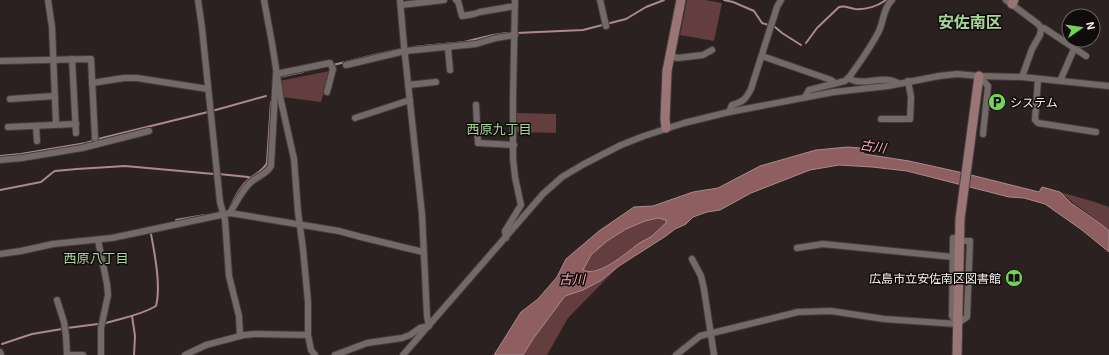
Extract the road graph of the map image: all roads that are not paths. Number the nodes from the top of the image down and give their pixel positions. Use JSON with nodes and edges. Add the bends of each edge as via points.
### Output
{"nodes":[{"id":1,"x":48,"y":0,"type":"edge"},
{"id":2,"x":198,"y":0,"type":"edge"},
{"id":3,"x":264,"y":0,"type":"edge"},
{"id":4,"x":444,"y":0,"type":"edge"},
{"id":5,"x":456,"y":0,"type":"edge"},
{"id":6,"x":600,"y":0,"type":"edge"},
{"id":7,"x":681,"y":0,"type":"edge"},
{"id":8,"x":781,"y":0,"type":"edge"},
{"id":9,"x":892,"y":0,"type":"edge"},
{"id":10,"x":1011,"y":1,"type":"edge"},
{"id":11,"x":400,"y":2,"type":"edge"},
{"id":12,"x":515,"y":3,"type":"edge"},
{"id":13,"x":606,"y":24,"type":"dead end"},
{"id":14,"x":1041,"y":28,"type":"junction"},
{"id":15,"x":515,"y":33,"type":"junction"},
{"id":16,"x":448,"y":48,"type":"junction"},
{"id":17,"x":404,"y":49,"type":"junction"},
{"id":18,"x":1074,"y":49,"type":"junction"},
{"id":19,"x":712,"y":50,"type":"dead end"},
{"id":20,"x":670,"y":56,"type":"junction"},
{"id":21,"x":762,"y":56,"type":"junction"},
{"id":22,"x":1086,"y":56,"type":"dead end"},
{"id":23,"x":72,"y":59,"type":"junction"},
{"id":24,"x":53,"y":60,"type":"junction"},
{"id":25,"x":0,"y":61,"type":"edge"},
{"id":26,"x":346,"y":65,"type":"dead end"},
{"id":27,"x":450,"y":70,"type":"dead end"},
{"id":28,"x":276,"y":74,"type":"junction"},
{"id":29,"x":980,"y":76,"type":"junction"},
{"id":30,"x":1022,"y":77,"type":"junction"},
{"id":31,"x":848,"y":78,"type":"junction"},
{"id":32,"x":1038,"y":79,"type":"junction"},
{"id":33,"x":908,"y":81,"type":"junction"},
{"id":34,"x":1060,"y":81,"type":"junction"},
{"id":35,"x":436,"y":82,"type":"dead end"},
{"id":36,"x":92,"y":83,"type":"junction"},
{"id":37,"x":900,"y":83,"type":"junction"},
{"id":38,"x":835,"y":84,"type":"junction"},
{"id":39,"x":408,"y":85,"type":"junction"},
{"id":40,"x":1109,"y":86,"type":"edge"},
{"id":41,"x":208,"y":89,"type":"junction"},
{"id":42,"x":327,"y":92,"type":"dead end"},
{"id":43,"x":55,"y":96,"type":"junction"},
{"id":44,"x":805,"y":98,"type":"junction"},
{"id":45,"x":10,"y":99,"type":"dead end"},
{"id":46,"x":410,"y":100,"type":"junction"},
{"id":47,"x":476,"y":105,"type":"dead end"},
{"id":48,"x":729,"y":112,"type":"junction"},
{"id":49,"x":355,"y":118,"type":"dead end"},
{"id":50,"x":881,"y":119,"type":"dead end"},
{"id":51,"x":56,"y":124,"type":"junction"},
{"id":52,"x":76,"y":124,"type":"junction"},
{"id":53,"x":36,"y":126,"type":"junction"},
{"id":54,"x":8,"y":127,"type":"dead end"},
{"id":55,"x":666,"y":128,"type":"junction"},
{"id":56,"x":149,"y":131,"type":"dead end"},
{"id":57,"x":1096,"y":132,"type":"dead end"},
{"id":58,"x":76,"y":133,"type":"dead end"},
{"id":59,"x":983,"y":134,"type":"dead end"},
{"id":60,"x":95,"y":138,"type":"dead end"},
{"id":61,"x":37,"y":141,"type":"dead end"},
{"id":62,"x":514,"y":145,"type":"junction"},
{"id":63,"x":0,"y":160,"type":"edge"},
{"id":64,"x":230,"y":213,"type":"junction"},
{"id":65,"x":223,"y":215,"type":"junction"},
{"id":66,"x":300,"y":224,"type":"junction"},
{"id":67,"x":506,"y":238,"type":"junction"},
{"id":68,"x":956,"y":238,"type":"dead end"},
{"id":69,"x":98,"y":240,"type":"junction"},
{"id":70,"x":966,"y":241,"type":"dead end"},
{"id":71,"x":797,"y":248,"type":"dead end"},
{"id":72,"x":424,"y":252,"type":"junction"},
{"id":73,"x":0,"y":254,"type":"edge"},
{"id":74,"x":953,"y":257,"type":"junction"},
{"id":75,"x":692,"y":259,"type":"dead end"},
{"id":76,"x":57,"y":300,"type":"dead end"},
{"id":77,"x":957,"y":324,"type":"junction"},
{"id":78,"x":429,"y":326,"type":"junction"},
{"id":79,"x":710,"y":334,"type":"junction"},
{"id":80,"x":308,"y":335,"type":"junction"},
{"id":81,"x":240,"y":336,"type":"junction"},
{"id":82,"x":0,"y":352,"type":"edge"},
{"id":83,"x":195,"y":353,"type":"edge"},
{"id":84,"x":1,"y":355,"type":"edge"},
{"id":85,"x":83,"y":355,"type":"edge"},
{"id":86,"x":101,"y":355,"type":"edge"},
{"id":87,"x":185,"y":355,"type":"edge"},
{"id":88,"x":315,"y":355,"type":"edge"},
{"id":89,"x":335,"y":355,"type":"edge"},
{"id":90,"x":403,"y":355,"type":"edge"},
{"id":91,"x":676,"y":355,"type":"edge"},
{"id":92,"x":714,"y":355,"type":"edge"},
{"id":93,"x":956,"y":355,"type":"edge"}],
"edges":[{"from":1,"to":24,"type":"street"},
{"from":2,"to":41,"type":"street"},
{"from":3,"to":28,"type":"street"},
{"from":4,"to":11,"type":"street"},
{"from":5,"to":12,"type":"street","via":[[462,16]]},
{"from":6,"to":13,"type":"street"},
{"from":7,"to":20,"type":"street"},
{"from":8,"to":21,"type":"street"},
{"from":9,"to":31,"type":"street","via":[[887,5],[873,41]]},
{"from":10,"to":14,"type":"street"},
{"from":11,"to":17,"type":"street"},
{"from":12,"to":15,"type":"street"},
{"from":14,"to":18,"type":"street"},
{"from":14,"to":30,"type":"street"},
{"from":15,"to":16,"type":"street","via":[[476,44]]},
{"from":15,"to":62,"type":"street"},
{"from":16,"to":17,"type":"street"},
{"from":16,"to":27,"type":"street"},
{"from":17,"to":26,"type":"street"},
{"from":17,"to":39,"type":"street"},
{"from":18,"to":22,"type":"street"},
{"from":18,"to":34,"type":"street"},
{"from":19,"to":20,"type":"street","via":[[703,55],[678,58]]},
{"from":20,"to":55,"type":"street","via":[[666,87]]},
{"from":21,"to":38,"type":"street","via":[[831,80]]},
{"from":21,"to":48,"type":"street","via":[[748,97],[732,105]]},
{"from":23,"to":24,"type":"street"},
{"from":23,"to":36,"type":"street","via":[[91,59]]},
{"from":23,"to":52,"type":"street"},
{"from":24,"to":25,"type":"street"},
{"from":24,"to":43,"type":"street"},
{"from":28,"to":42,"type":"street","via":[[332,66]]},
{"from":28,"to":64,"type":"street","via":[[271,166],[251,182]]},
{"from":28,"to":66,"type":"street","via":[[294,159]]},
{"from":29,"to":30,"type":"street"},
{"from":29,"to":33,"type":"street","via":[[957,74]]},
{"from":29,"to":59,"type":"street","via":[[988,86]]},
{"from":29,"to":77,"type":"street","via":[[960,219]]},
{"from":30,"to":32,"type":"street"},
{"from":31,"to":37,"type":"street","via":[[859,82],[890,80]]},
{"from":31,"to":38,"type":"street"},
{"from":32,"to":34,"type":"street"},
{"from":32,"to":57,"type":"street","via":[[1035,120],[1038,123]]},
{"from":33,"to":37,"type":"street"},
{"from":33,"to":50,"type":"street","via":[[911,97],[910,118]]},
{"from":34,"to":40,"type":"street"},
{"from":35,"to":39,"type":"street"},
{"from":36,"to":41,"type":"street","via":[[136,78]]},
{"from":36,"to":60,"type":"street"},
{"from":37,"to":44,"type":"street"},
{"from":38,"to":44,"type":"street","via":[[809,90]]},
{"from":39,"to":46,"type":"street"},
{"from":41,"to":65,"type":"street"},
{"from":43,"to":45,"type":"street"},
{"from":43,"to":51,"type":"street"},
{"from":44,"to":48,"type":"street"},
{"from":46,"to":49,"type":"street"},
{"from":46,"to":72,"type":"street"},
{"from":47,"to":62,"type":"street","via":[[478,143]]},
{"from":48,"to":55,"type":"street"},
{"from":51,"to":52,"type":"street"},
{"from":51,"to":53,"type":"street"},
{"from":52,"to":58,"type":"street"},
{"from":53,"to":54,"type":"street"},
{"from":53,"to":61,"type":"street"},
{"from":55,"to":67,"type":"street","via":[[621,145],[562,177],[543,194]]},
{"from":56,"to":63,"type":"street","via":[[82,148]]},
{"from":62,"to":67,"type":"street","via":[[515,177],[521,205],[505,231]]},
{"from":64,"to":65,"type":"street"},
{"from":64,"to":66,"type":"street"},
{"from":65,"to":69,"type":"street"},
{"from":65,"to":81,"type":"street","via":[[229,276],[237,306]]},
{"from":66,"to":72,"type":"street"},
{"from":66,"to":80,"type":"street","via":[[308,302]]},
{"from":67,"to":78,"type":"street"},
{"from":68,"to":74,"type":"street","via":[[953,238]]},
{"from":69,"to":73,"type":"street","via":[[53,244]]},
{"from":69,"to":86,"type":"street","via":[[108,295],[101,328]]},
{"from":70,"to":77,"type":"street","via":[[970,241],[967,317]]},
{"from":71,"to":74,"type":"street","via":[[823,244]]},
{"from":72,"to":78,"type":"street","via":[[426,316]]},
{"from":74,"to":77,"type":"street","via":[[952,316]]},
{"from":75,"to":79,"type":"street","via":[[702,283]]},
{"from":76,"to":85,"type":"street","via":[[64,322],[67,355]]},
{"from":77,"to":79,"type":"street","via":[[884,319],[831,311],[798,312]]},
{"from":77,"to":93,"type":"street"},
{"from":78,"to":89,"type":"street","via":[[402,338],[367,343]]},
{"from":78,"to":90,"type":"street"},
{"from":79,"to":91,"type":"street","via":[[700,336]]},
{"from":79,"to":92,"type":"street"},
{"from":80,"to":81,"type":"street"},
{"from":80,"to":88,"type":"street","via":[[311,350]]},
{"from":81,"to":83,"type":"street","via":[[206,345]]},
{"from":82,"to":84,"type":"street"},
{"from":83,"to":87,"type":"street"}]}
